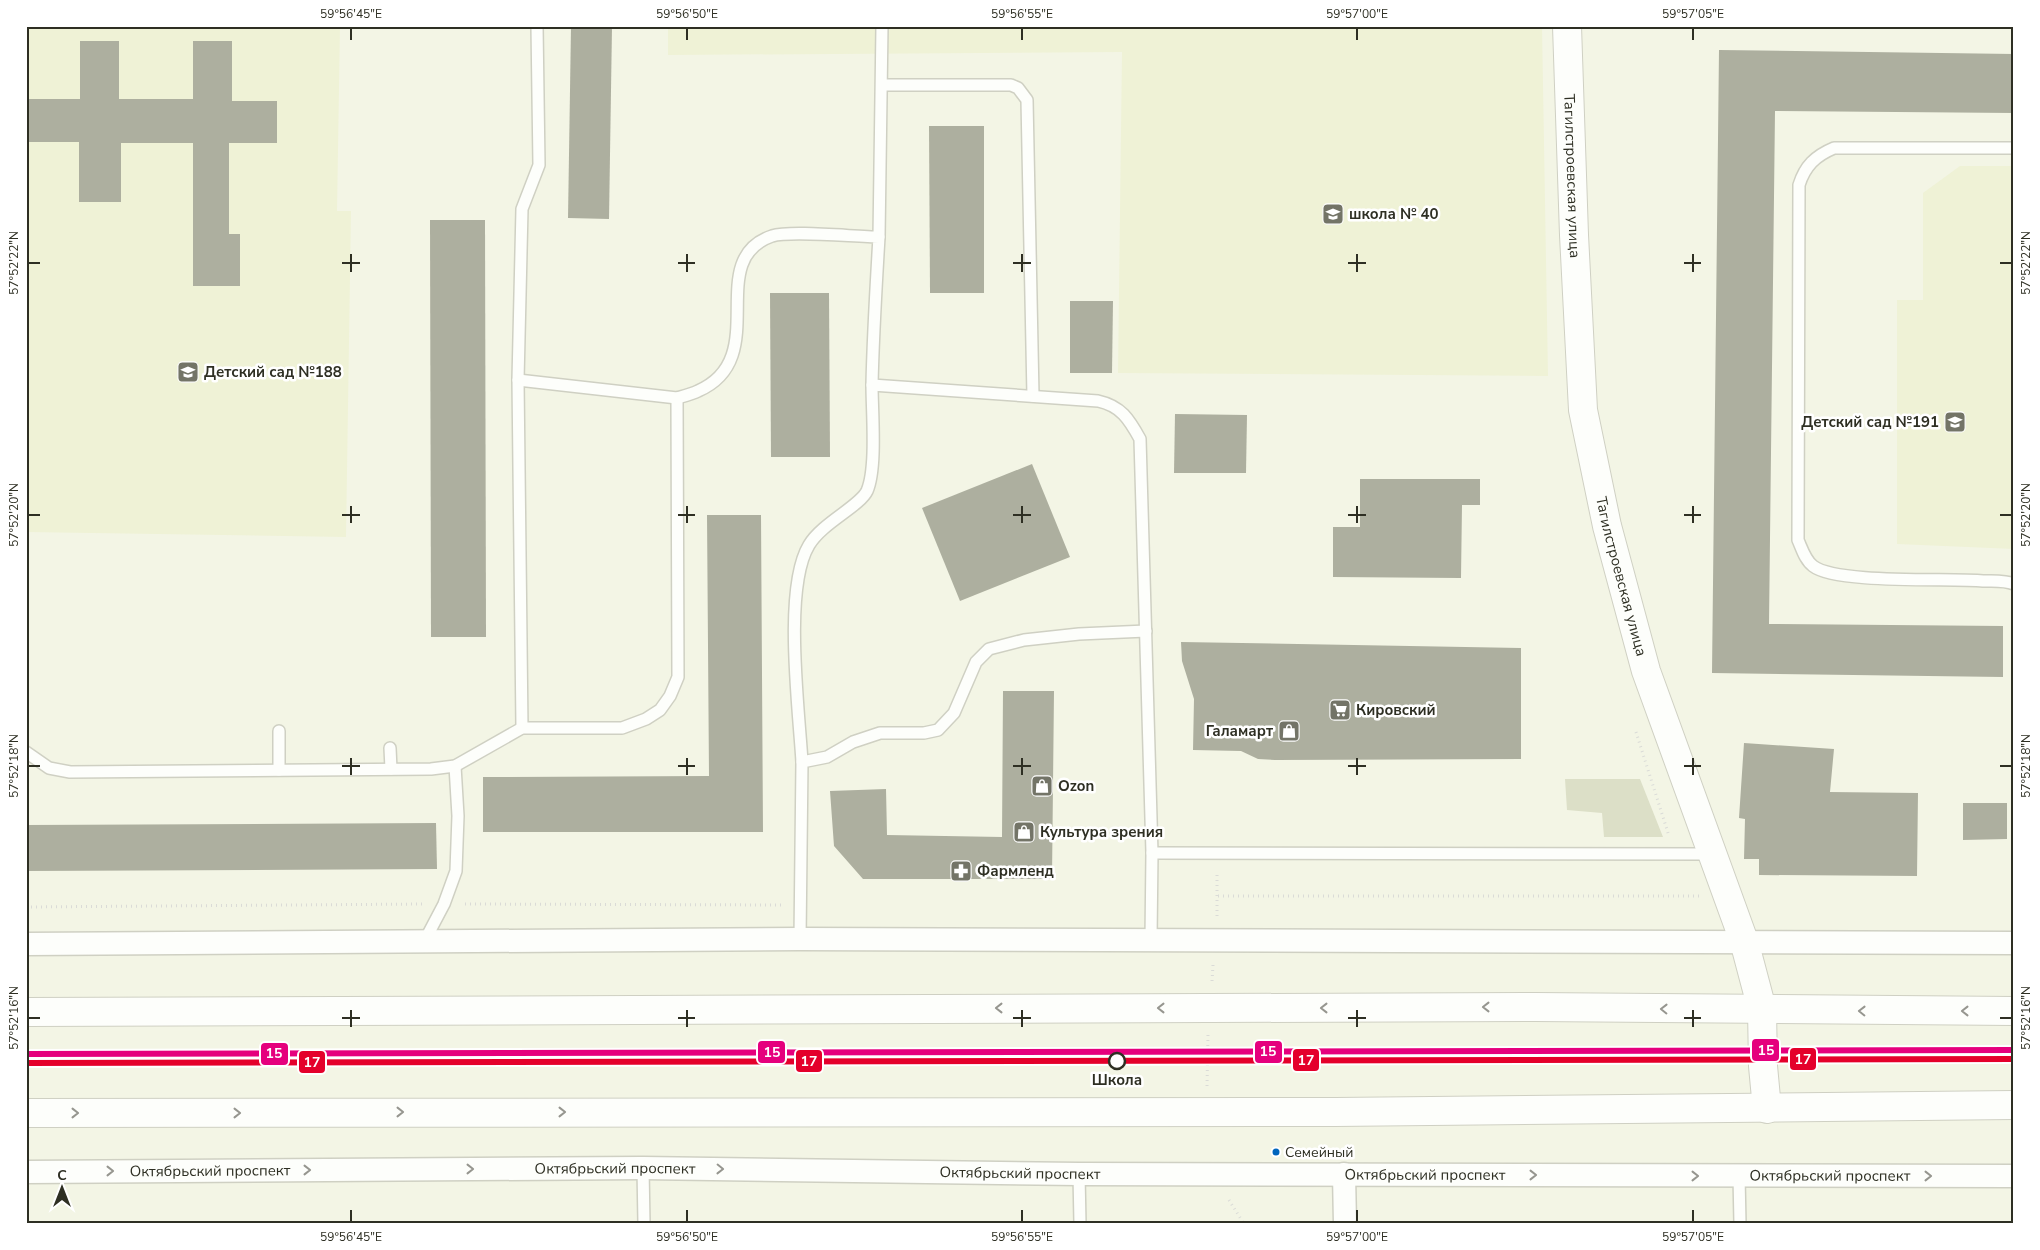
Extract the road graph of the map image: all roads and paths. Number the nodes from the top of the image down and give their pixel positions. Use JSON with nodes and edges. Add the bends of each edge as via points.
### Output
{"nodes":[{"id":1,"x":537,"y":26,"type":"edge"},
{"id":2,"x":882,"y":26,"type":"edge"},
{"id":3,"x":1567,"y":26,"type":"edge"},
{"id":4,"x":882,"y":85,"type":"junction"},
{"id":5,"x":2014,"y":148,"type":"edge"},
{"id":6,"x":879,"y":238,"type":"junction"},
{"id":7,"x":518,"y":380,"type":"junction"},
{"id":8,"x":872,"y":385,"type":"junction"},
{"id":9,"x":1033,"y":396,"type":"junction"},
{"id":10,"x":676,"y":398,"type":"junction"},
{"id":11,"x":2014,"y":584,"type":"edge"},
{"id":12,"x":1146,"y":631,"type":"junction"},
{"id":13,"x":522,"y":728,"type":"junction"},
{"id":14,"x":279,"y":730,"type":"dead end"},
{"id":15,"x":390,"y":748,"type":"dead end"},
{"id":16,"x":26,"y":752,"type":"edge"},
{"id":17,"x":802,"y":762,"type":"junction"},
{"id":18,"x":455,"y":766,"type":"junction"},
{"id":19,"x":391,"y":769,"type":"junction"},
{"id":20,"x":279,"y":770,"type":"junction"},
{"id":21,"x":1216,"y":852,"type":"junction"},
{"id":22,"x":1152,"y":853,"type":"junction"},
{"id":23,"x":1711,"y":854,"type":"junction"},
{"id":24,"x":1218,"y":896,"type":"junction"},
{"id":25,"x":1728,"y":896,"type":"junction"},
{"id":26,"x":444,"y":904,"type":"junction"},
{"id":27,"x":799,"y":904,"type":"junction"},
{"id":28,"x":26,"y":907,"type":"edge"},
{"id":29,"x":800,"y":939,"type":"junction"},
{"id":30,"x":1150,"y":940,"type":"junction"},
{"id":31,"x":1214,"y":941,"type":"junction"},
{"id":32,"x":1744,"y":941,"type":"junction"},
{"id":33,"x":424,"y":943,"type":"junction"},
{"id":34,"x":2014,"y":943,"type":"edge"},
{"id":35,"x":26,"y":944,"type":"edge"},
{"id":36,"x":1210,"y":1008,"type":"junction"},
{"id":37,"x":1762,"y":1009,"type":"junction"},
{"id":38,"x":2014,"y":1011,"type":"edge"},
{"id":39,"x":26,"y":1012,"type":"edge"},
{"id":40,"x":2014,"y":1105,"type":"edge"},
{"id":41,"x":1767,"y":1109,"type":"junction"},
{"id":42,"x":1208,"y":1112,"type":"junction"},
{"id":43,"x":26,"y":1113,"type":"edge"},
{"id":44,"x":644,"y":1168,"type":"junction"},
{"id":45,"x":26,"y":1172,"type":"edge"},
{"id":46,"x":1208,"y":1173,"type":"junction"},
{"id":47,"x":1079,"y":1174,"type":"junction"},
{"id":48,"x":1344,"y":1174,"type":"junction"},
{"id":49,"x":1739,"y":1176,"type":"junction"},
{"id":50,"x":2014,"y":1176,"type":"edge"},
{"id":51,"x":644,"y":1224,"type":"edge"},
{"id":52,"x":1080,"y":1224,"type":"edge"},
{"id":53,"x":1244,"y":1224,"type":"edge"},
{"id":54,"x":1345,"y":1224,"type":"edge"},
{"id":55,"x":1740,"y":1224,"type":"edge"}],
"edges":[{"from":1,"to":7,"type":"lane","via":[[539,164],[522,209]]},
{"from":2,"to":4,"type":"lane"},
{"from":3,"to":23,"type":"main road","name":"Тагилстроевская улица","via":[[1584,410],[1607,526],[1646,671]]},
{"from":4,"to":6,"type":"lane"},
{"from":4,"to":9,"type":"lane","via":[[1011,85],[1018,88],[1027,100]]},
{"from":5,"to":11,"type":"lane","via":[[1834,148],[1819,154],[1803,173],[1799,185],[1798,530],[1804,555],[1813,566],[1830,573],[1851,577]]},
{"from":6,"to":8,"type":"lane"},
{"from":6,"to":10,"type":"lane","via":[[774,235],[756,244],[744,258],[737,282],[737,345],[726,369],[699,391]]},
{"from":7,"to":10,"type":"lane"},
{"from":7,"to":13,"type":"lane"},
{"from":8,"to":9,"type":"lane"},
{"from":8,"to":17,"type":"lane","via":[[871,470],[866,492],[821,528],[808,546],[798,572],[796,658]]},
{"from":9,"to":12,"type":"lane","via":[[1111,404],[1122,411],[1140,439]]},
{"from":10,"to":13,"type":"lane","via":[[678,677],[670,696],[660,710],[622,728]]},
{"from":12,"to":17,"type":"lane","via":[[1024,640],[989,649],[976,662],[954,713],[938,730],[880,733],[853,742],[827,757]]},
{"from":12,"to":22,"type":"lane"},
{"from":13,"to":18,"type":"lane"},
{"from":14,"to":20,"type":"lane"},
{"from":15,"to":19,"type":"lane"},
{"from":16,"to":20,"type":"lane","via":[[50,768],[70,772]]},
{"from":17,"to":27,"type":"lane"},
{"from":18,"to":19,"type":"lane"},
{"from":18,"to":26,"type":"lane","via":[[458,816],[456,871]]},
{"from":19,"to":20,"type":"lane"},
{"from":21,"to":22,"type":"lane"},
{"from":21,"to":23,"type":"lane"},
{"from":21,"to":24,"type":"path"},
{"from":22,"to":30,"type":"lane"},
{"from":23,"to":25,"type":"main road","name":"Тагилстроевская улица"},
{"from":24,"to":25,"type":"path"},
{"from":24,"to":31,"type":"path"},
{"from":25,"to":32,"type":"main road","name":"Тагилстроевская улица"},
{"from":26,"to":27,"type":"path"},
{"from":26,"to":28,"type":"path"},
{"from":26,"to":33,"type":"lane"},
{"from":27,"to":29,"type":"lane"},
{"from":29,"to":30,"type":"street"},
{"from":29,"to":33,"type":"street"},
{"from":30,"to":31,"type":"street"},
{"from":31,"to":32,"type":"street"},
{"from":31,"to":36,"type":"path"},
{"from":32,"to":34,"type":"street"},
{"from":32,"to":37,"type":"main road","name":"Тагилстроевская улица"},
{"from":33,"to":35,"type":"street"},
{"from":37,"to":36,"type":"main road","one_way":true},
{"from":36,"to":39,"type":"main road","one_way":true},
{"from":36,"to":42,"type":"path","via":[[1206,1065]]},
{"from":38,"to":37,"type":"main road","one_way":true},
{"from":37,"to":41,"type":"main road","name":"Тагилстроевская улица"},
{"from":40,"to":41,"type":"main road"},
{"from":41,"to":42,"type":"main road"},
{"from":43,"to":42,"type":"main road","one_way":true},
{"from":45,"to":44,"type":"street","name":"Октябрьский проспект","one_way":true},
{"from":44,"to":47,"type":"street","name":"Октябрьский проспект","one_way":true},
{"from":44,"to":51,"type":"lane"},
{"from":46,"to":47,"type":"street","name":"Октябрьский проспект"},
{"from":46,"to":48,"type":"street","name":"Октябрьский проспект"},
{"from":46,"to":53,"type":"path"},
{"from":47,"to":52,"type":"lane"},
{"from":48,"to":49,"type":"street","name":"Октябрьский проспект","one_way":true},
{"from":48,"to":54,"type":"street"},
{"from":49,"to":50,"type":"street","name":"Октябрьский проспект","one_way":true},
{"from":49,"to":55,"type":"lane"}]}
